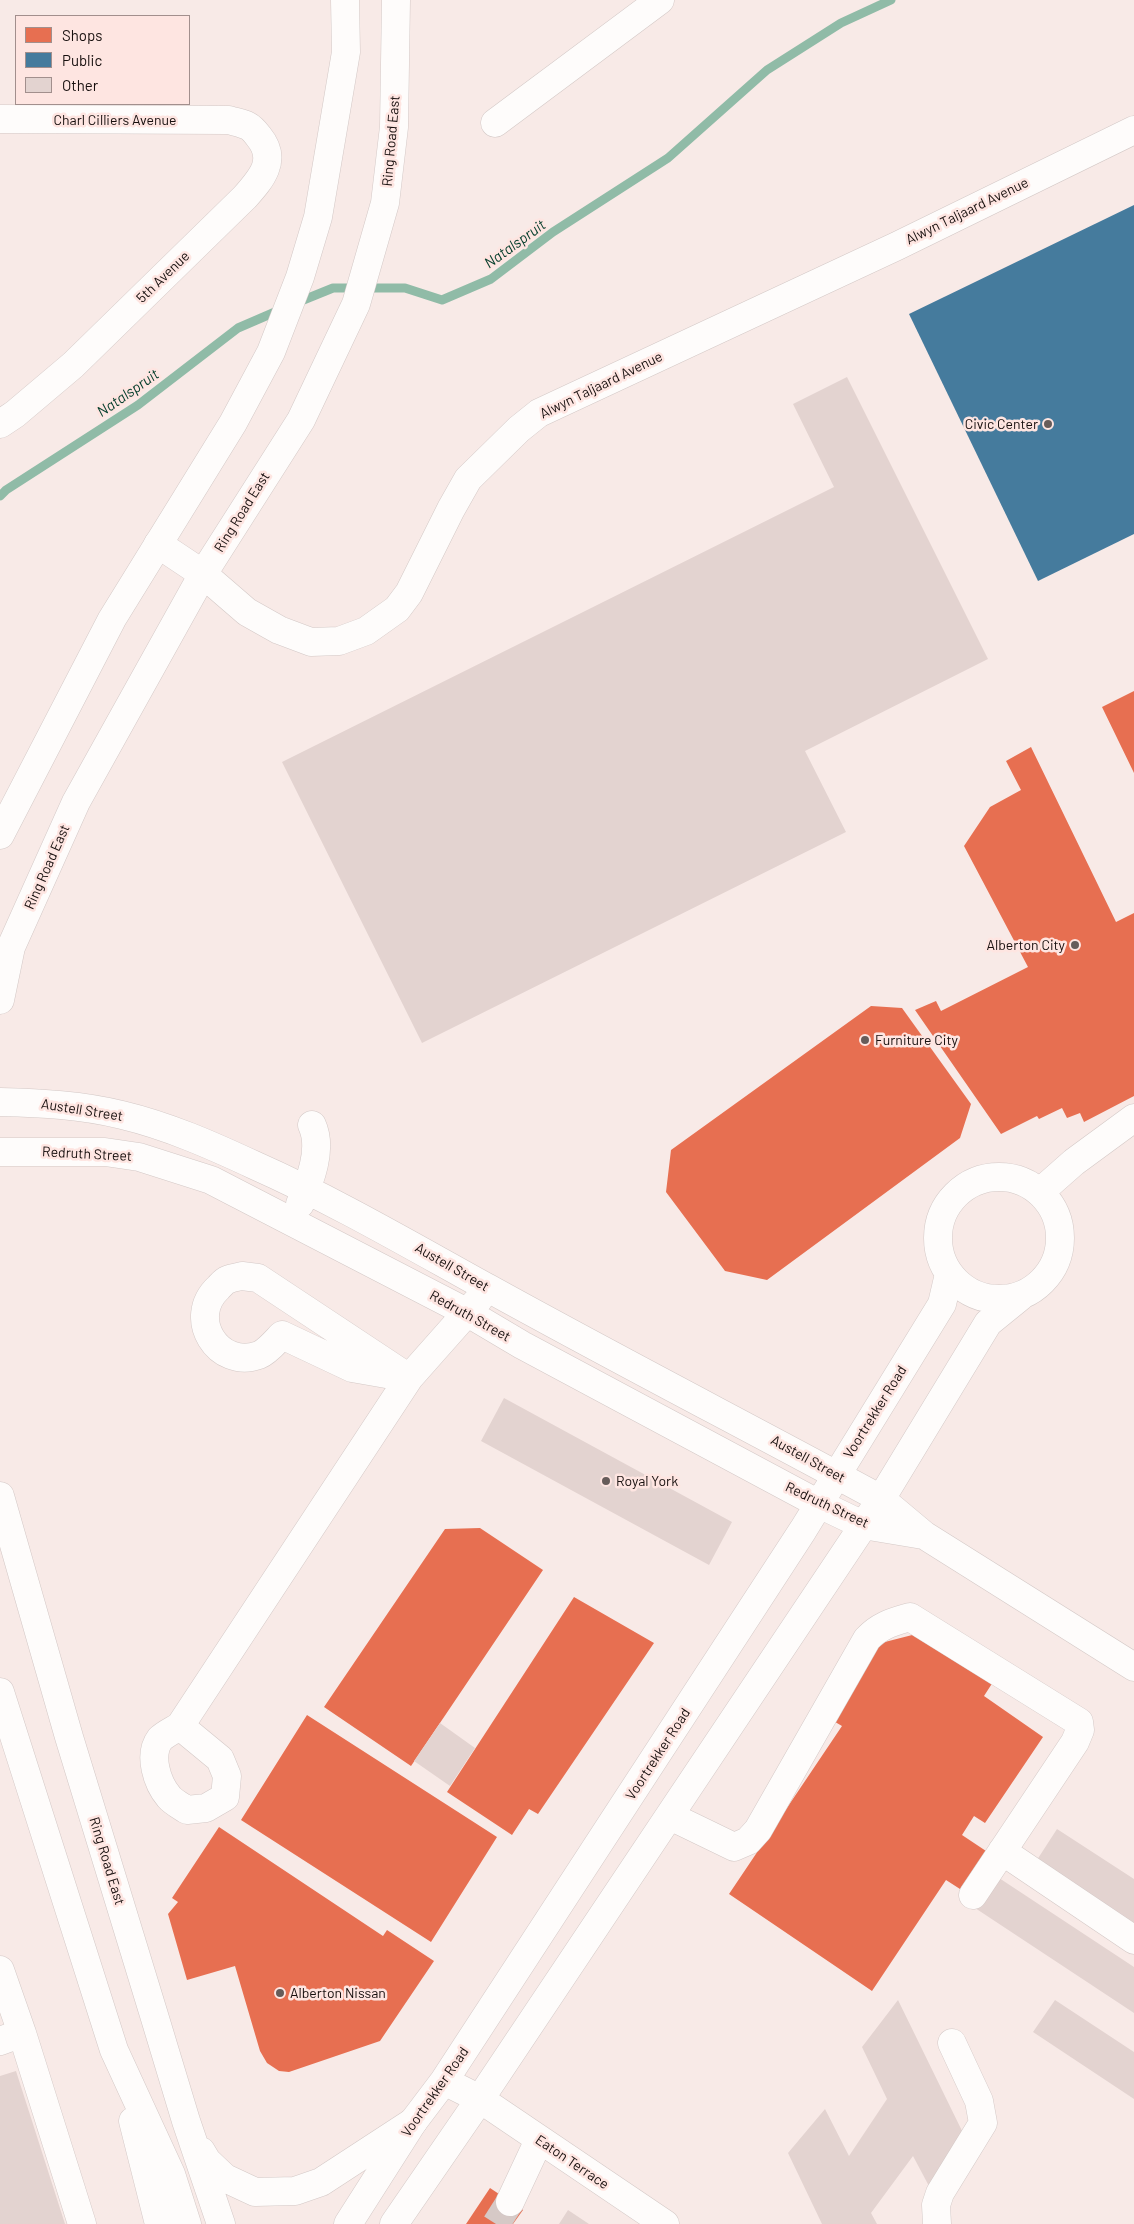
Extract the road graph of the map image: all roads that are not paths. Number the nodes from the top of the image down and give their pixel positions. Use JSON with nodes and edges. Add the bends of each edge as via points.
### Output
{"nodes":[{"id":1,"x":345,"y":0,"type":"edge"},
{"id":2,"x":396,"y":0,"type":"edge"},
{"id":3,"x":660,"y":0,"type":"edge"},
{"id":4,"x":0,"y":119,"type":"edge"},
{"id":5,"x":229,"y":120,"type":"joint"},
{"id":6,"x":495,"y":123,"type":"dead end"},
{"id":7,"x":1134,"y":130,"type":"edge"},
{"id":8,"x":0,"y":424,"type":"edge"},
{"id":9,"x":158,"y":544,"type":"junction"},
{"id":10,"x":203,"y":574,"type":"junction"},
{"id":11,"x":0,"y":835,"type":"edge"},
{"id":12,"x":0,"y":1000,"type":"edge"},
{"id":13,"x":0,"y":1102,"type":"edge"},
{"id":14,"x":1134,"y":1118,"type":"edge"},
{"id":15,"x":312,"y":1125,"type":"dead end"},
{"id":16,"x":0,"y":1152,"type":"edge"},
{"id":17,"x":307,"y":1188,"type":"junction"},
{"id":18,"x":1040,"y":1192,"type":"junction"},
{"id":19,"x":293,"y":1222,"type":"junction"},
{"id":20,"x":949,"y":1274,"type":"junction"},
{"id":21,"x":487,"y":1287,"type":"junction"},
{"id":22,"x":1020,"y":1297,"type":"junction"},
{"id":23,"x":468,"y":1313,"type":"junction"},
{"id":24,"x":409,"y":1378,"type":"junction"},
{"id":25,"x":836,"y":1474,"type":"junction"},
{"id":26,"x":0,"y":1496,"type":"edge"},
{"id":27,"x":881,"y":1499,"type":"junction"},
{"id":28,"x":819,"y":1504,"type":"junction"},
{"id":29,"x":863,"y":1524,"type":"junction"},
{"id":30,"x":924,"y":1535,"type":"junction"},
{"id":31,"x":1134,"y":1667,"type":"edge"},
{"id":32,"x":0,"y":1692,"type":"edge"},
{"id":33,"x":180,"y":1726,"type":"dead end"},
{"id":34,"x":7,"y":1727,"type":"edge"},
{"id":35,"x":643,"y":1777,"type":"junction"},
{"id":36,"x":675,"y":1807,"type":"junction"},
{"id":37,"x":1002,"y":1851,"type":"junction"},
{"id":38,"x":973,"y":1896,"type":"dead end"},
{"id":39,"x":1134,"y":1940,"type":"edge"},
{"id":40,"x":0,"y":1970,"type":"edge"},
{"id":41,"x":11,"y":2037,"type":"edge"},
{"id":42,"x":952,"y":2043,"type":"dead end"},
{"id":43,"x":114,"y":2050,"type":"junction"},
{"id":44,"x":444,"y":2081,"type":"junction"},
{"id":45,"x":480,"y":2099,"type":"junction"},
{"id":46,"x":186,"y":2121,"type":"junction"},
{"id":47,"x":413,"y":2122,"type":"junction"},
{"id":48,"x":539,"y":2140,"type":"junction"},
{"id":49,"x":510,"y":2202,"type":"tunnel mouth"},
{"id":50,"x":397,"y":2222,"type":"edge"},
{"id":51,"x":82,"y":2224,"type":"edge"},
{"id":52,"x":159,"y":2224,"type":"edge"},
{"id":53,"x":187,"y":2224,"type":"edge"},
{"id":54,"x":221,"y":2224,"type":"edge"},
{"id":55,"x":348,"y":2224,"type":"edge"},
{"id":56,"x":665,"y":2224,"type":"edge"},
{"id":57,"x":936,"y":2224,"type":"edge"}],
"edges":[{"from":1,"to":9,"type":"street","via":[[346,52],[318,217],[300,277],[271,352],[233,423]]},
{"from":2,"to":10,"type":"street","name":"Ring Road East","via":[[394,127],[385,203],[356,304],[301,420]]},
{"from":3,"to":6,"type":"street"},
{"from":4,"to":5,"type":"street","name":"Charl Cilliers Avenue"},
{"from":5,"to":8,"type":"street","name":"5th Avenue","via":[[249,126],[268,152],[260,180],[72,365]]},
{"from":7,"to":10,"type":"street","name":"Alwyn Taljaard Avenue","via":[[897,246],[540,413],[519,428],[468,479],[409,592],[397,609],[366,631],[339,641],[311,642],[247,612]]},
{"from":9,"to":10,"type":"street","name":"Alwyn Taljaard Avenue"},
{"from":9,"to":11,"type":"street","via":[[112,619]]},
{"from":10,"to":12,"type":"street","name":"Ring Road East","via":[[76,802],[11,947]]},
{"from":13,"to":17,"type":"street","name":"Austell Street","via":[[38,1102],[122,1115],[220,1148]]},
{"from":14,"to":18,"type":"street","via":[[1074,1162]]},
{"from":15,"to":17,"type":"street","via":[[317,1146]]},
{"from":16,"to":19,"type":"street","name":"Redruth Street","via":[[88,1151],[139,1157],[211,1180]]},
{"from":17,"to":19,"type":"street"},
{"from":17,"to":21,"type":"street","name":"Austell Street"},
{"from":18,"to":20,"type":"street","via":[[1018,1179],[993,1176],[968,1184],[949,1201],[939,1225],[939,1251]]},
{"from":18,"to":22,"type":"street","via":[[1056,1213],[1061,1238],[1056,1263],[1042,1284]]},
{"from":19,"to":23,"type":"street","name":"Redruth Street"},
{"from":20,"to":22,"type":"street","via":[[968,1292],[994,1300]]},
{"from":20,"to":25,"type":"street","name":"Voortrekker Road","via":[[942,1304]]},
{"from":21,"to":23,"type":"street"},
{"from":21,"to":25,"type":"street","name":"Austell Street"},
{"from":22,"to":27,"type":"street","via":[[988,1322]]},
{"from":23,"to":24,"type":"street"},
{"from":23,"to":28,"type":"street","name":"Redruth Street"},
{"from":24,"to":24,"type":"street","via":[[258,1278],[242,1276],[226,1280],[210,1296],[204,1311],[205,1327],[213,1343],[229,1355],[246,1358],[261,1354],[282,1334],[352,1368]]},
{"from":24,"to":33,"type":"street"},
{"from":25,"to":27,"type":"street","name":"Austell Street"},
{"from":25,"to":28,"type":"street","name":"Voortrekker Road"},
{"from":26,"to":46,"type":"street","name":"Ring Road East","via":[[69,1737]]},
{"from":27,"to":29,"type":"street"},
{"from":27,"to":30,"type":"street","name":"Redruth Street"},
{"from":28,"to":29,"type":"street","name":"Redruth Street"},
{"from":28,"to":35,"type":"street","name":"Voortrekker Road"},
{"from":29,"to":30,"type":"street","name":"Redruth Street"},
{"from":29,"to":36,"type":"street"},
{"from":30,"to":31,"type":"street","name":"Redruth Street"},
{"from":32,"to":34,"type":"street"},
{"from":34,"to":43,"type":"street"},
{"from":35,"to":36,"type":"street"},
{"from":35,"to":44,"type":"street","name":"Voortrekker Road"},
{"from":36,"to":37,"type":"street","via":[[734,1847],[748,1841],[758,1830],[868,1639],[877,1628],[910,1617],[1079,1722],[1080,1730],[1075,1742]]},
{"from":36,"to":45,"type":"street"},
{"from":37,"to":38,"type":"street"},
{"from":37,"to":39,"type":"street"},
{"from":40,"to":41,"type":"street"},
{"from":41,"to":51,"type":"street"},
{"from":42,"to":57,"type":"street","via":[[979,2101],[983,2123],[940,2193]]},
{"from":43,"to":52,"type":"street"},
{"from":43,"to":53,"type":"street","via":[[171,2174]]},
{"from":44,"to":45,"type":"street","name":"Eaton Terrace"},
{"from":44,"to":47,"type":"street","name":"Voortrekker Road"},
{"from":45,"to":48,"type":"street","name":"Eaton Terrace"},
{"from":45,"to":50,"type":"street"},
{"from":46,"to":47,"type":"street","via":[[207,2161],[225,2178],[256,2192],[295,2191],[321,2182]]},
{"from":46,"to":54,"type":"street","name":"Ring Road East"},
{"from":47,"to":55,"type":"street","name":"Voortrekker Road"},
{"from":48,"to":49,"type":"street"},
{"from":48,"to":56,"type":"street","name":"Eaton Terrace"}]}
